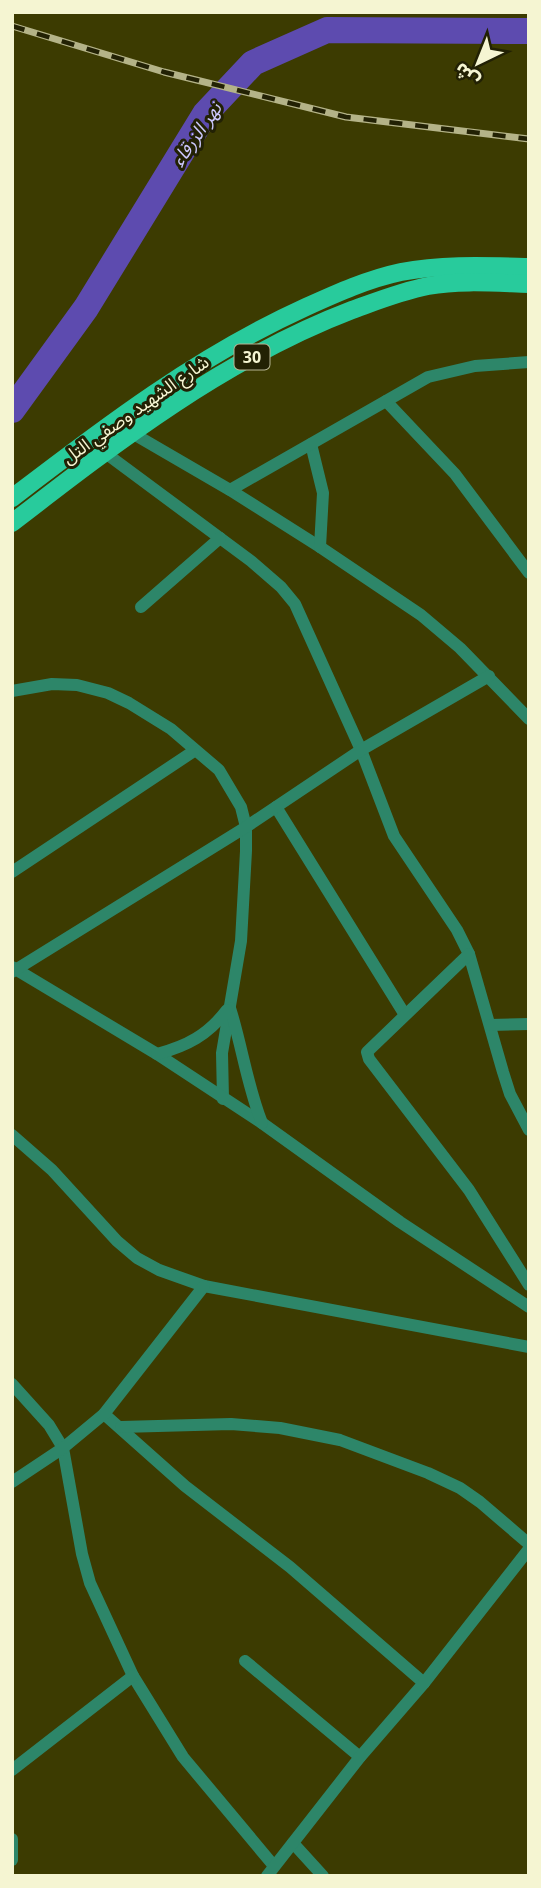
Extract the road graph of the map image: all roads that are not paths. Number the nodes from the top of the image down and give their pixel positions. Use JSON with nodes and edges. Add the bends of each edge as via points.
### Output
{"nodes":[{"id":1,"x":529,"y":267,"type":"edge"},
{"id":2,"x":529,"y":284,"type":"edge"},
{"id":3,"x":529,"y":362,"type":"edge"},
{"id":4,"x":386,"y":401,"type":"junction"},
{"id":5,"x":132,"y":433,"type":"junction"},
{"id":6,"x":311,"y":444,"type":"junction"},
{"id":7,"x":104,"y":452,"type":"junction"},
{"id":8,"x":230,"y":490,"type":"junction"},
{"id":9,"x":12,"y":498,"type":"edge"},
{"id":10,"x":12,"y":523,"type":"edge"},
{"id":11,"x":220,"y":538,"type":"junction"},
{"id":12,"x":320,"y":547,"type":"junction"},
{"id":13,"x":529,"y":573,"type":"edge"},
{"id":14,"x":141,"y":607,"type":"dead end"},
{"id":15,"x":489,"y":676,"type":"junction"},
{"id":16,"x":12,"y":691,"type":"edge"},
{"id":17,"x":529,"y":719,"type":"edge"},
{"id":18,"x":361,"y":750,"type":"junction"},
{"id":19,"x":194,"y":751,"type":"junction"},
{"id":20,"x":276,"y":807,"type":"junction"},
{"id":21,"x":246,"y":827,"type":"junction"},
{"id":22,"x":12,"y":872,"type":"edge"},
{"id":23,"x":469,"y":954,"type":"junction"},
{"id":24,"x":13,"y":969,"type":"edge"},
{"id":25,"x":230,"y":1007,"type":"junction"},
{"id":26,"x":405,"y":1015,"type":"junction"},
{"id":27,"x":529,"y":1024,"type":"edge"},
{"id":28,"x":490,"y":1025,"type":"junction"},
{"id":29,"x":157,"y":1054,"type":"junction"},
{"id":30,"x":223,"y":1098,"type":"junction"},
{"id":31,"x":262,"y":1123,"type":"junction"},
{"id":32,"x":529,"y":1130,"type":"edge"},
{"id":33,"x":12,"y":1135,"type":"edge"},
{"id":34,"x":529,"y":1285,"type":"edge"},
{"id":35,"x":204,"y":1286,"type":"junction"},
{"id":36,"x":529,"y":1307,"type":"edge"},
{"id":37,"x":529,"y":1347,"type":"edge"},
{"id":38,"x":12,"y":1384,"type":"edge"},
{"id":39,"x":104,"y":1414,"type":"junction"},
{"id":40,"x":121,"y":1427,"type":"junction"},
{"id":41,"x":63,"y":1448,"type":"junction"},
{"id":42,"x":12,"y":1482,"type":"edge"},
{"id":43,"x":529,"y":1546,"type":"edge"},
{"id":44,"x":244,"y":1661,"type":"dead end"},
{"id":45,"x":132,"y":1676,"type":"junction"},
{"id":46,"x":424,"y":1683,"type":"junction"},
{"id":47,"x":360,"y":1757,"type":"junction"},
{"id":48,"x":12,"y":1770,"type":"edge"},
{"id":49,"x":12,"y":1839,"type":"edge"},
{"id":50,"x":293,"y":1843,"type":"junction"},
{"id":51,"x":12,"y":1860,"type":"edge"},
{"id":52,"x":270,"y":1871,"type":"edge"},
{"id":53,"x":323,"y":1876,"type":"edge"}],
"edges":[{"from":1,"to":9,"type":"main road","name":"شارع الشهيد وصفي التل","number":"30","via":[[425,268],[339,292],[251,332],[190,369]]},
{"from":2,"to":5,"type":"main road","name":"شارع الشهيد وصفي التل","number":"30","via":[[429,286],[357,308],[299,332],[216,377]]},
{"from":3,"to":4,"type":"street","via":[[441,372]]},
{"from":4,"to":6,"type":"street"},
{"from":4,"to":13,"type":"street","via":[[455,474]]},
{"from":5,"to":7,"type":"main road","name":"شارع الشهيد وصفي التل","number":"30"},
{"from":5,"to":8,"type":"street"},
{"from":6,"to":8,"type":"street"},
{"from":6,"to":12,"type":"street","via":[[323,493]]},
{"from":7,"to":10,"type":"main road","name":"شارع الشهيد وصفي التل","number":"30"},
{"from":7,"to":11,"type":"street"},
{"from":8,"to":12,"type":"street"},
{"from":11,"to":14,"type":"street"},
{"from":11,"to":18,"type":"street","via":[[267,574],[295,604]]},
{"from":12,"to":15,"type":"street","via":[[421,615]]},
{"from":15,"to":17,"type":"street"},
{"from":15,"to":18,"type":"street"},
{"from":16,"to":19,"type":"street","via":[[52,684],[108,693],[151,715]]},
{"from":18,"to":20,"type":"street"},
{"from":18,"to":23,"type":"street","via":[[394,836]]},
{"from":19,"to":21,"type":"street","via":[[219,770],[241,807]]},
{"from":19,"to":22,"type":"street"},
{"from":20,"to":21,"type":"street"},
{"from":20,"to":26,"type":"street"},
{"from":21,"to":24,"type":"street"},
{"from":21,"to":25,"type":"street","via":[[241,941]]},
{"from":23,"to":26,"type":"street"},
{"from":23,"to":28,"type":"street"},
{"from":24,"to":29,"type":"street"},
{"from":25,"to":29,"type":"street","via":[[199,1039]]},
{"from":25,"to":30,"type":"street","via":[[222,1053]]},
{"from":25,"to":31,"type":"street"},
{"from":26,"to":34,"type":"street","via":[[368,1050],[369,1059],[469,1190]]},
{"from":27,"to":28,"type":"street"},
{"from":28,"to":32,"type":"street","via":[[510,1094]]},
{"from":29,"to":30,"type":"street"},
{"from":30,"to":31,"type":"street"},
{"from":31,"to":36,"type":"street"},
{"from":33,"to":35,"type":"street","via":[[137,1258]]},
{"from":35,"to":37,"type":"street"},
{"from":35,"to":39,"type":"street"},
{"from":38,"to":41,"type":"street"},
{"from":39,"to":40,"type":"street"},
{"from":39,"to":41,"type":"street"},
{"from":40,"to":43,"type":"street","via":[[232,1424],[281,1427],[340,1440],[460,1488]]},
{"from":40,"to":46,"type":"street","via":[[184,1486],[290,1567]]},
{"from":41,"to":42,"type":"street"},
{"from":41,"to":45,"type":"street","via":[[90,1583]]},
{"from":43,"to":46,"type":"street"},
{"from":44,"to":47,"type":"street"},
{"from":45,"to":48,"type":"street"},
{"from":45,"to":52,"type":"street","via":[[183,1757]]},
{"from":46,"to":47,"type":"street"},
{"from":47,"to":50,"type":"street"},
{"from":49,"to":51,"type":"street"},
{"from":50,"to":52,"type":"street"},
{"from":50,"to":53,"type":"street"}]}
